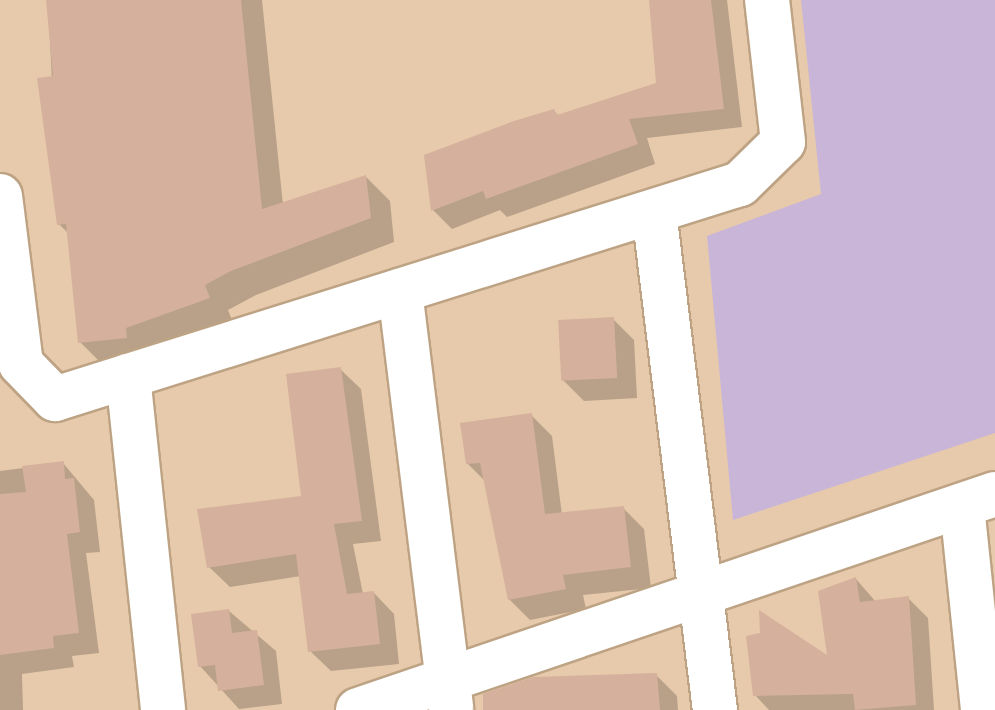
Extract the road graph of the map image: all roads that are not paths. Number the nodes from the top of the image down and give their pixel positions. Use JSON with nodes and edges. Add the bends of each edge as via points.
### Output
{"nodes":[{"id":1,"x":767,"y":0,"type":"edge"},
{"id":2,"x":0,"y":196,"type":"edge"},
{"id":3,"x":654,"y":212,"type":"junction"},
{"id":4,"x":400,"y":291,"type":"junction"},
{"id":5,"x":128,"y":376,"type":"junction"},
{"id":6,"x":978,"y":500,"type":"edge"},
{"id":7,"x":703,"y":594,"type":"junction"},
{"id":8,"x":450,"y":695,"type":"edge"},
{"id":9,"x":163,"y":710,"type":"edge"},
{"id":10,"x":358,"y":710,"type":"edge"},
{"id":11,"x":715,"y":710,"type":"edge"},
{"id":12,"x":983,"y":710,"type":"edge"}],
"edges":[{"from":1,"to":3,"type":"street","via":[[783,142],[740,184]]},
{"from":2,"to":5,"type":"street","via":[[21,364],[55,399]]},
{"from":3,"to":4,"type":"street"},
{"from":3,"to":7,"type":"street"},
{"from":4,"to":5,"type":"street"},
{"from":4,"to":8,"type":"street"},
{"from":5,"to":9,"type":"street"},
{"from":6,"to":7,"type":"street"},
{"from":6,"to":12,"type":"street"},
{"from":7,"to":8,"type":"street"},
{"from":7,"to":11,"type":"street"},
{"from":8,"to":10,"type":"street"}]}
